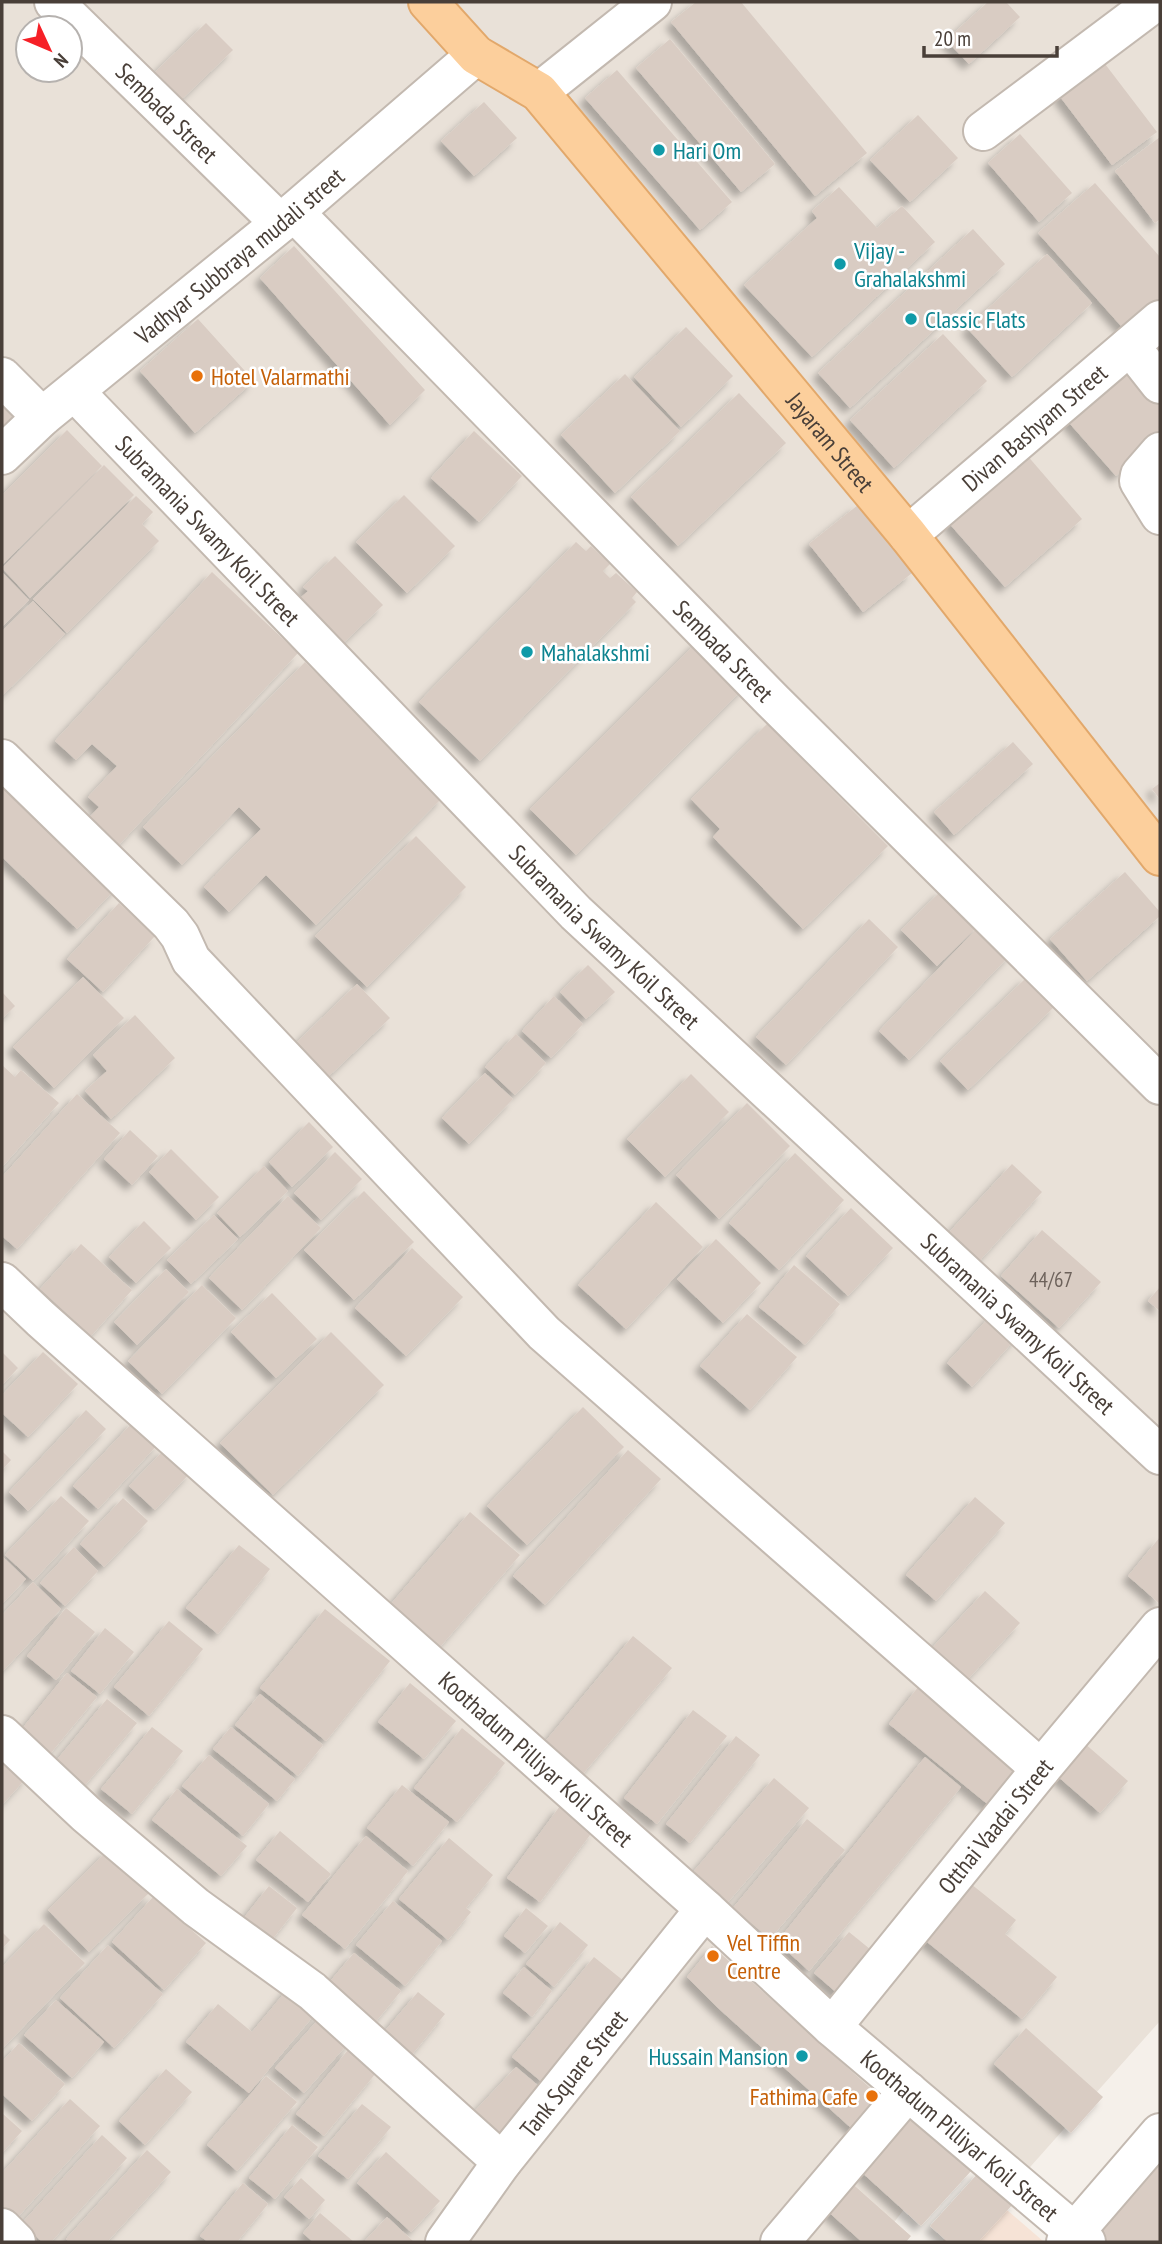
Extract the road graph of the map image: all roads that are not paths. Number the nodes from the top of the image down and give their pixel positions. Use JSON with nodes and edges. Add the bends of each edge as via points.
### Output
{"nodes":[{"id":1,"x":54,"y":2,"type":"edge"},
{"id":2,"x":428,"y":2,"type":"edge"},
{"id":3,"x":652,"y":2,"type":"edge"},
{"id":4,"x":1155,"y":2,"type":"edge"},
{"id":5,"x":476,"y":55,"type":"junction"},
{"id":6,"x":539,"y":92,"type":"junction"},
{"id":7,"x":983,"y":131,"type":"dead end"},
{"id":8,"x":287,"y":217,"type":"junction"},
{"id":9,"x":1160,"y":320,"type":"edge"},
{"id":10,"x":1130,"y":346,"type":"junction"},
{"id":11,"x":2,"y":377,"type":"edge"},
{"id":12,"x":1160,"y":384,"type":"edge"},
{"id":13,"x":75,"y":392,"type":"junction"},
{"id":14,"x":42,"y":417,"type":"junction"},
{"id":15,"x":1160,"y":452,"type":"edge"},
{"id":16,"x":2,"y":455,"type":"edge"},
{"id":17,"x":1160,"y":515,"type":"edge"},
{"id":18,"x":908,"y":535,"type":"junction"},
{"id":19,"x":2,"y":759,"type":"edge"},
{"id":20,"x":1160,"y":856,"type":"edge"},
{"id":21,"x":1160,"y":1086,"type":"edge"},
{"id":22,"x":2,"y":1282,"type":"edge"},
{"id":23,"x":1160,"y":1455,"type":"edge"},
{"id":24,"x":1160,"y":1627,"type":"edge"},
{"id":25,"x":2,"y":1735,"type":"edge"},
{"id":26,"x":1041,"y":1769,"type":"junction"},
{"id":27,"x":705,"y":1909,"type":"junction"},
{"id":28,"x":832,"y":2027,"type":"junction"},
{"id":29,"x":908,"y":2091,"type":"junction"},
{"id":30,"x":1160,"y":2133,"type":"edge"},
{"id":31,"x":502,"y":2162,"type":"junction"},
{"id":32,"x":2,"y":2228,"type":"edge"},
{"id":33,"x":1075,"y":2239,"type":"edge"},
{"id":34,"x":16,"y":2242,"type":"edge"},
{"id":35,"x":445,"y":2242,"type":"edge"},
{"id":36,"x":780,"y":2242,"type":"edge"}],
"edges":[{"from":1,"to":8,"type":"street","name":"Sembada Street"},
{"from":2,"to":5,"type":"main road","name":"Jayaram Street"},
{"from":3,"to":6,"type":"street"},
{"from":4,"to":7,"type":"street"},
{"from":5,"to":6,"type":"main road","name":"Jayaram Street"},
{"from":5,"to":8,"type":"street","name":"Vadhyar Subbraya mudali street"},
{"from":6,"to":18,"type":"main road","name":"Jayaram Street"},
{"from":8,"to":13,"type":"street","name":"Vadhyar Subbraya mudali street"},
{"from":8,"to":21,"type":"street","name":"Sembada Street"},
{"from":9,"to":10,"type":"street","name":"Divan Bashyam Street"},
{"from":10,"to":12,"type":"street"},
{"from":10,"to":18,"type":"street","name":"Divan Bashyam Street"},
{"from":11,"to":14,"type":"street"},
{"from":13,"to":14,"type":"street","name":"Vadhyar Subbraya mudali street"},
{"from":13,"to":23,"type":"street","name":"Subramania Swamy Koil Street","via":[[576,912]]},
{"from":14,"to":16,"type":"street","name":"Vadhyar Subbraya mudali street"},
{"from":15,"to":17,"type":"street","via":[[1139,481]]},
{"from":18,"to":20,"type":"main road","name":"Jayaram Street"},
{"from":19,"to":26,"type":"street","via":[[171,924],[191,960],[544,1333]]},
{"from":22,"to":27,"type":"street","name":"Koothadum Pilliyar Koil Street"},
{"from":24,"to":26,"type":"street","name":"Otthai Vaadai Street"},
{"from":25,"to":31,"type":"street","via":[[86,1814],[197,1907],[312,1991]]},
{"from":26,"to":28,"type":"street","name":"Otthai Vaadai Street"},
{"from":27,"to":28,"type":"street","name":"Koothadum Pilliyar Koil Street"},
{"from":27,"to":31,"type":"street","name":"Tank Square Street"},
{"from":28,"to":29,"type":"street","name":"Koothadum Pilliyar Koil Street"},
{"from":29,"to":33,"type":"street","name":"Koothadum Pilliyar Koil Street"},
{"from":29,"to":36,"type":"street"},
{"from":30,"to":33,"type":"street"},
{"from":31,"to":35,"type":"street","name":"Tank Square Street"},
{"from":32,"to":34,"type":"street"}]}
